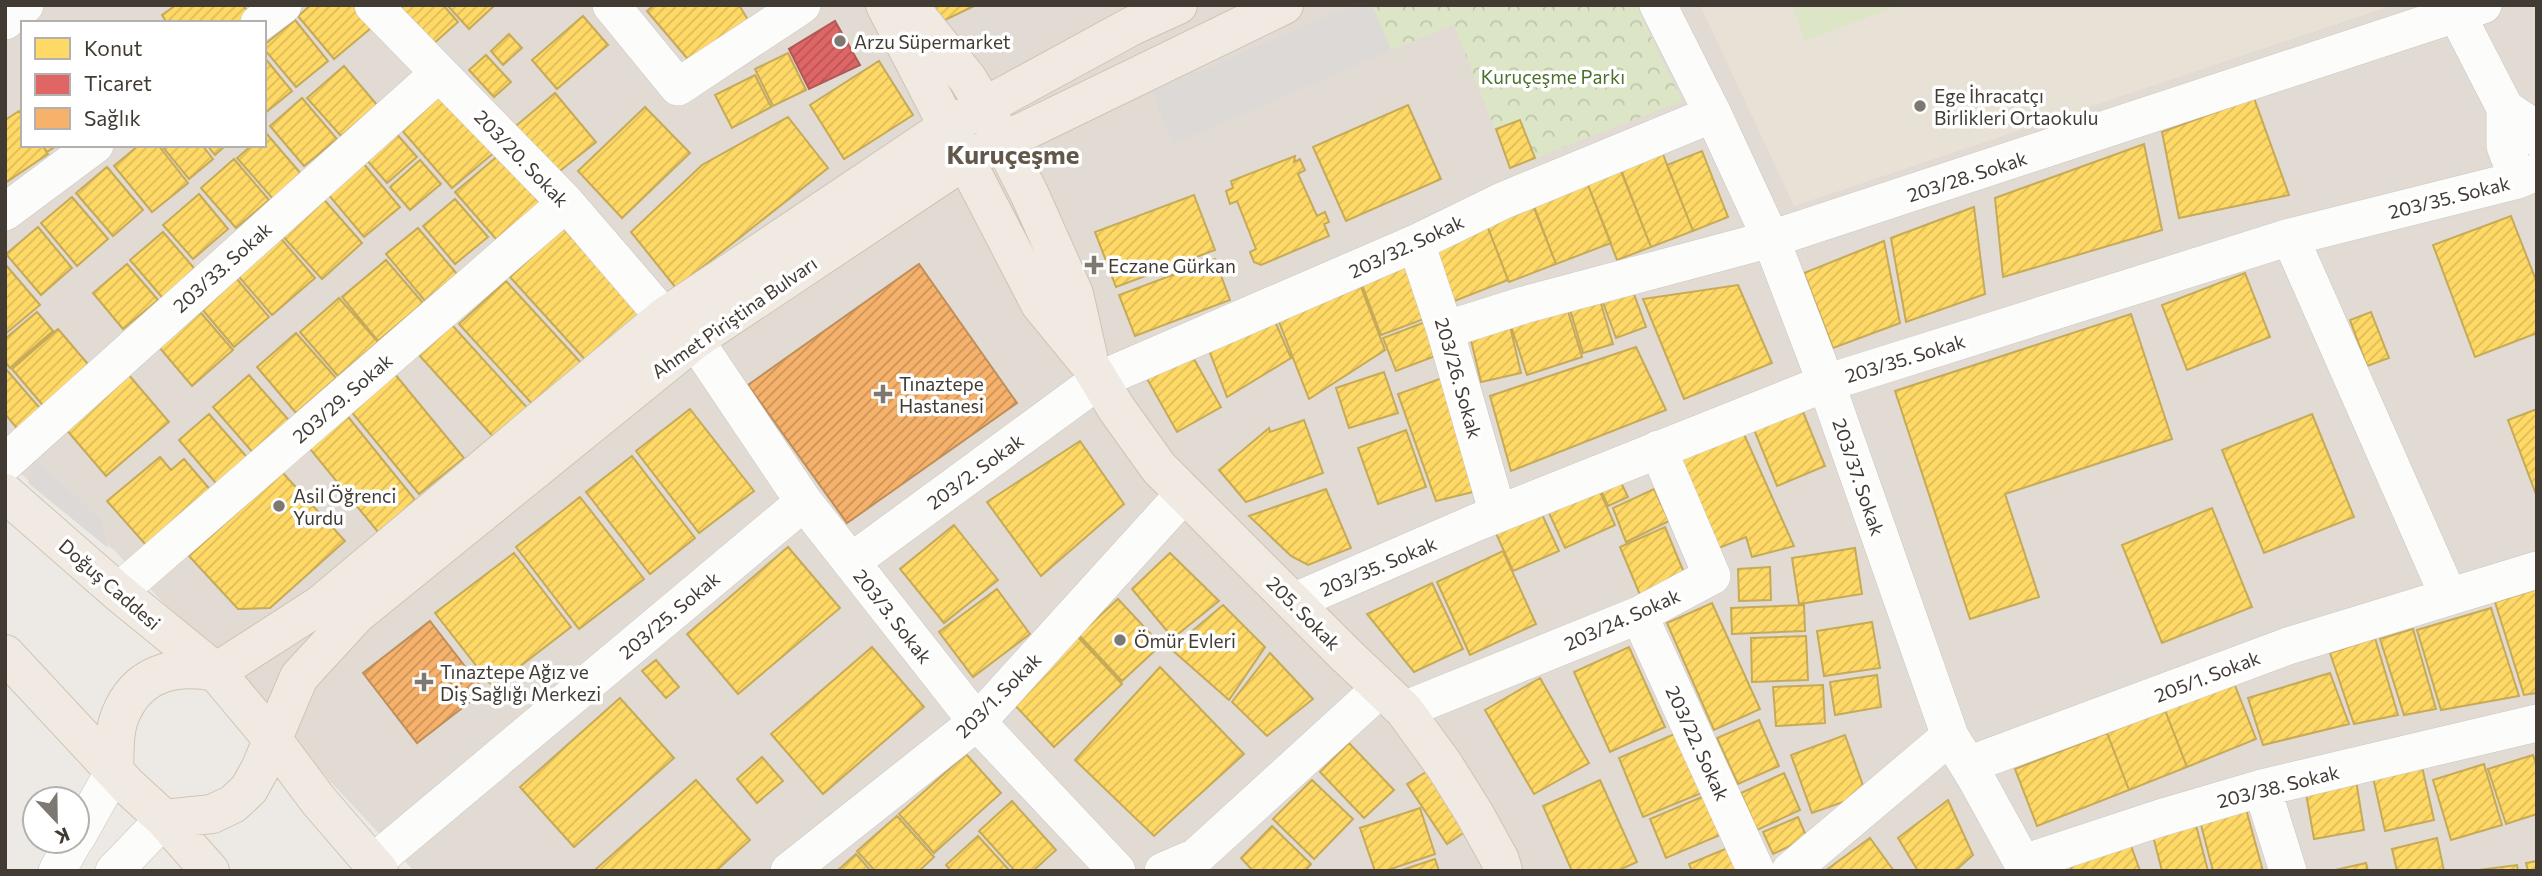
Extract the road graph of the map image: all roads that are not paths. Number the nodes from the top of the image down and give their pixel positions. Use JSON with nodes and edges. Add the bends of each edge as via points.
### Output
{"nodes":[{"id":1,"x":26,"y":5,"type":"edge"},
{"id":2,"x":373,"y":5,"type":"edge"},
{"id":3,"x":611,"y":5,"type":"edge"},
{"id":4,"x":802,"y":5,"type":"edge"},
{"id":5,"x":886,"y":5,"type":"edge"},
{"id":6,"x":908,"y":5,"type":"edge"},
{"id":7,"x":1178,"y":5,"type":"edge"},
{"id":8,"x":1284,"y":5,"type":"edge"},
{"id":9,"x":1658,"y":5,"type":"edge"},
{"id":10,"x":2464,"y":9,"type":"edge"},
{"id":11,"x":1131,"y":16,"type":"edge"},
{"id":12,"x":5,"y":20,"type":"edge"},
{"id":13,"x":439,"y":73,"type":"junction"},
{"id":14,"x":2505,"y":108,"type":"junction"},
{"id":15,"x":1713,"y":114,"type":"junction"},
{"id":16,"x":993,"y":124,"type":"junction"},
{"id":17,"x":2537,"y":138,"type":"edge"},
{"id":18,"x":956,"y":143,"type":"junction"},
{"id":19,"x":92,"y":147,"type":"edge"},
{"id":20,"x":2527,"y":176,"type":"edge"},
{"id":21,"x":566,"y":203,"type":"junction"},
{"id":22,"x":5,"y":212,"type":"edge"},
{"id":23,"x":2290,"y":237,"type":"junction"},
{"id":24,"x":1771,"y":239,"type":"junction"},
{"id":25,"x":1416,"y":243,"type":"junction"},
{"id":26,"x":664,"y":317,"type":"junction"},
{"id":27,"x":1446,"y":330,"type":"junction"},
{"id":28,"x":695,"y":340,"type":"junction"},
{"id":29,"x":1094,"y":372,"type":"junction"},
{"id":30,"x":1826,"y":383,"type":"junction"},
{"id":31,"x":1658,"y":449,"type":"junction"},
{"id":32,"x":5,"y":463,"type":"edge"},
{"id":33,"x":5,"y":493,"type":"edge"},
{"id":34,"x":1183,"y":495,"type":"junction"},
{"id":35,"x":804,"y":502,"type":"junction"},
{"id":36,"x":1498,"y":514,"type":"junction"},
{"id":37,"x":850,"y":562,"type":"junction"},
{"id":38,"x":2537,"y":570,"type":"edge"},
{"id":39,"x":118,"y":592,"type":"junction"},
{"id":40,"x":2448,"y":595,"type":"junction"},
{"id":41,"x":1293,"y":602,"type":"junction"},
{"id":42,"x":1639,"y":615,"type":"junction"},
{"id":43,"x":5,"y":654,"type":"edge"},
{"id":44,"x":216,"y":672,"type":"junction"},
{"id":45,"x":1392,"y":700,"type":"junction"},
{"id":46,"x":977,"y":722,"type":"junction"},
{"id":47,"x":2536,"y":726,"type":"edge"},
{"id":48,"x":272,"y":740,"type":"junction"},
{"id":49,"x":1959,"y":751,"type":"junction"},
{"id":50,"x":114,"y":771,"type":"junction"},
{"id":51,"x":2262,"y":788,"type":"junction"},
{"id":52,"x":91,"y":812,"type":"edge"},
{"id":53,"x":164,"y":819,"type":"junction"},
{"id":54,"x":66,"y":855,"type":"edge"},
{"id":55,"x":1205,"y":864,"type":"edge"},
{"id":56,"x":376,"y":867,"type":"edge"},
{"id":57,"x":2026,"y":867,"type":"edge"},
{"id":58,"x":57,"y":871,"type":"edge"},
{"id":59,"x":114,"y":871,"type":"edge"},
{"id":60,"x":209,"y":871,"type":"edge"},
{"id":61,"x":789,"y":871,"type":"edge"},
{"id":62,"x":1117,"y":871,"type":"edge"},
{"id":63,"x":1163,"y":871,"type":"edge"},
{"id":64,"x":1503,"y":871,"type":"edge"},
{"id":65,"x":1756,"y":871,"type":"edge"},
{"id":66,"x":1790,"y":871,"type":"edge"},
{"id":67,"x":2288,"y":871,"type":"edge"}],
"edges":[{"from":1,"to":12,"type":"street"},
{"from":2,"to":13,"type":"street","name":"203/20. Sokak"},
{"from":3,"to":4,"type":"street","via":[[678,87]]},
{"from":5,"to":18,"type":"main road","name":"205. Sokak"},
{"from":6,"to":16,"type":"main road","name":"205. Sokak","via":[[967,78]]},
{"from":7,"to":11,"type":"main road","name":"Ahmet Piriştina Bulvarı"},
{"from":8,"to":16,"type":"main road","name":"Ahmet Piriştina Bulvarı"},
{"from":9,"to":15,"type":"street","name":"203/37. Sokak"},
{"from":10,"to":14,"type":"street"},
{"from":10,"to":24,"type":"street","name":"203/28. Sokak"},
{"from":11,"to":16,"type":"main road","name":"Ahmet Piriştina Bulvarı"},
{"from":13,"to":21,"type":"street","name":"203/20. Sokak"},
{"from":13,"to":32,"type":"street","name":"203/33. Sokak"},
{"from":14,"to":17,"type":"street","via":[[2530,125]]},
{"from":14,"to":20,"type":"street","via":[[2505,146]]},
{"from":15,"to":24,"type":"street","name":"203/37. Sokak"},
{"from":15,"to":25,"type":"street","name":"203/32. Sokak","via":[[1502,201]]},
{"from":16,"to":18,"type":"main road","name":"Ahmet Piriştina Bulvarı"},
{"from":16,"to":29,"type":"main road","name":"205. Sokak","via":[[1074,294]]},
{"from":18,"to":26,"type":"main road","name":"Ahmet Piriştina Bulvarı"},
{"from":18,"to":28,"type":"main road","name":"Ahmet Piriştina Bulvarı"},
{"from":18,"to":29,"type":"main road","name":"205. Sokak","via":[[1040,304]]},
{"from":19,"to":22,"type":"street"},
{"from":20,"to":23,"type":"street","name":"203/35. Sokak"},
{"from":21,"to":26,"type":"street","name":"203/20. Sokak"},
{"from":21,"to":39,"type":"street","name":"203/29. Sokak"},
{"from":23,"to":30,"type":"street","name":"203/35. Sokak"},
{"from":23,"to":40,"type":"street"},
{"from":24,"to":27,"type":"street","name":"203/28. Sokak"},
{"from":24,"to":30,"type":"street","name":"203/37. Sokak"},
{"from":25,"to":27,"type":"street","name":"203/26. Sokak"},
{"from":25,"to":29,"type":"street","name":"203/32. Sokak"},
{"from":26,"to":44,"type":"main road","name":"Ahmet Piriştina Bulvarı","via":[[320,605]]},
{"from":27,"to":36,"type":"street","name":"203/26. Sokak"},
{"from":28,"to":35,"type":"street","name":"203/3. Sokak"},
{"from":28,"to":48,"type":"main road","name":"Ahmet Piriştina Bulvarı","via":[[357,614],[299,677]]},
{"from":29,"to":34,"type":"main road","name":"205. Sokak","via":[[1137,439]]},
{"from":29,"to":37,"type":"street","name":"203/2. Sokak"},
{"from":30,"to":31,"type":"street","name":"203/35. Sokak"},
{"from":30,"to":49,"type":"street","name":"203/37. Sokak"},
{"from":31,"to":36,"type":"street","name":"203/35. Sokak"},
{"from":31,"to":42,"type":"street","name":"203/24. Sokak","via":[[1712,576]]},
{"from":33,"to":39,"type":"main road","name":"Doğuş Caddesi"},
{"from":34,"to":41,"type":"main road","name":"205. Sokak"},
{"from":34,"to":46,"type":"street","name":"203/1. Sokak"},
{"from":35,"to":37,"type":"street","name":"203/3. Sokak"},
{"from":35,"to":56,"type":"street","name":"203/25. Sokak"},
{"from":36,"to":41,"type":"street","name":"203/35. Sokak"},
{"from":37,"to":46,"type":"street","name":"203/3. Sokak"},
{"from":38,"to":40,"type":"street","name":"205/1. Sokak"},
{"from":39,"to":44,"type":"main road","name":"Doğuş Caddesi"},
{"from":40,"to":49,"type":"street","name":"205/1. Sokak"},
{"from":41,"to":45,"type":"main road","name":"205. Sokak"},
{"from":42,"to":45,"type":"street","name":"203/24. Sokak"},
{"from":42,"to":65,"type":"street","name":"203/22. Sokak"},
{"from":43,"to":50,"type":"main road"},
{"from":44,"to":48,"type":"main road"},
{"from":44,"to":50,"type":"main road","via":[[192,667],[169,670],[130,697],[119,718]]},
{"from":45,"to":55,"type":"street"},
{"from":45,"to":64,"type":"main road","name":"205. Sokak","via":[[1444,765]]},
{"from":46,"to":61,"type":"street","name":"203/1. Sokak"},
{"from":46,"to":62,"type":"street","name":"203/3. Sokak"},
{"from":47,"to":51,"type":"street","name":"203/38. Sokak"},
{"from":48,"to":53,"type":"main road","via":[[249,789],[233,804],[212,814]]},
{"from":48,"to":56,"type":"main road"},
{"from":49,"to":57,"type":"street","name":"203/37. Sokak"},
{"from":49,"to":66,"type":"street","name":"205/1. Sokak"},
{"from":50,"to":52,"type":"street"},
{"from":50,"to":53,"type":"main road"},
{"from":51,"to":57,"type":"street","name":"203/38. Sokak","via":[[2160,818]]},
{"from":51,"to":67,"type":"street"},
{"from":53,"to":59,"type":"street"},
{"from":53,"to":60,"type":"main road"},
{"from":54,"to":58,"type":"street"},
{"from":55,"to":63,"type":"street"}]}
